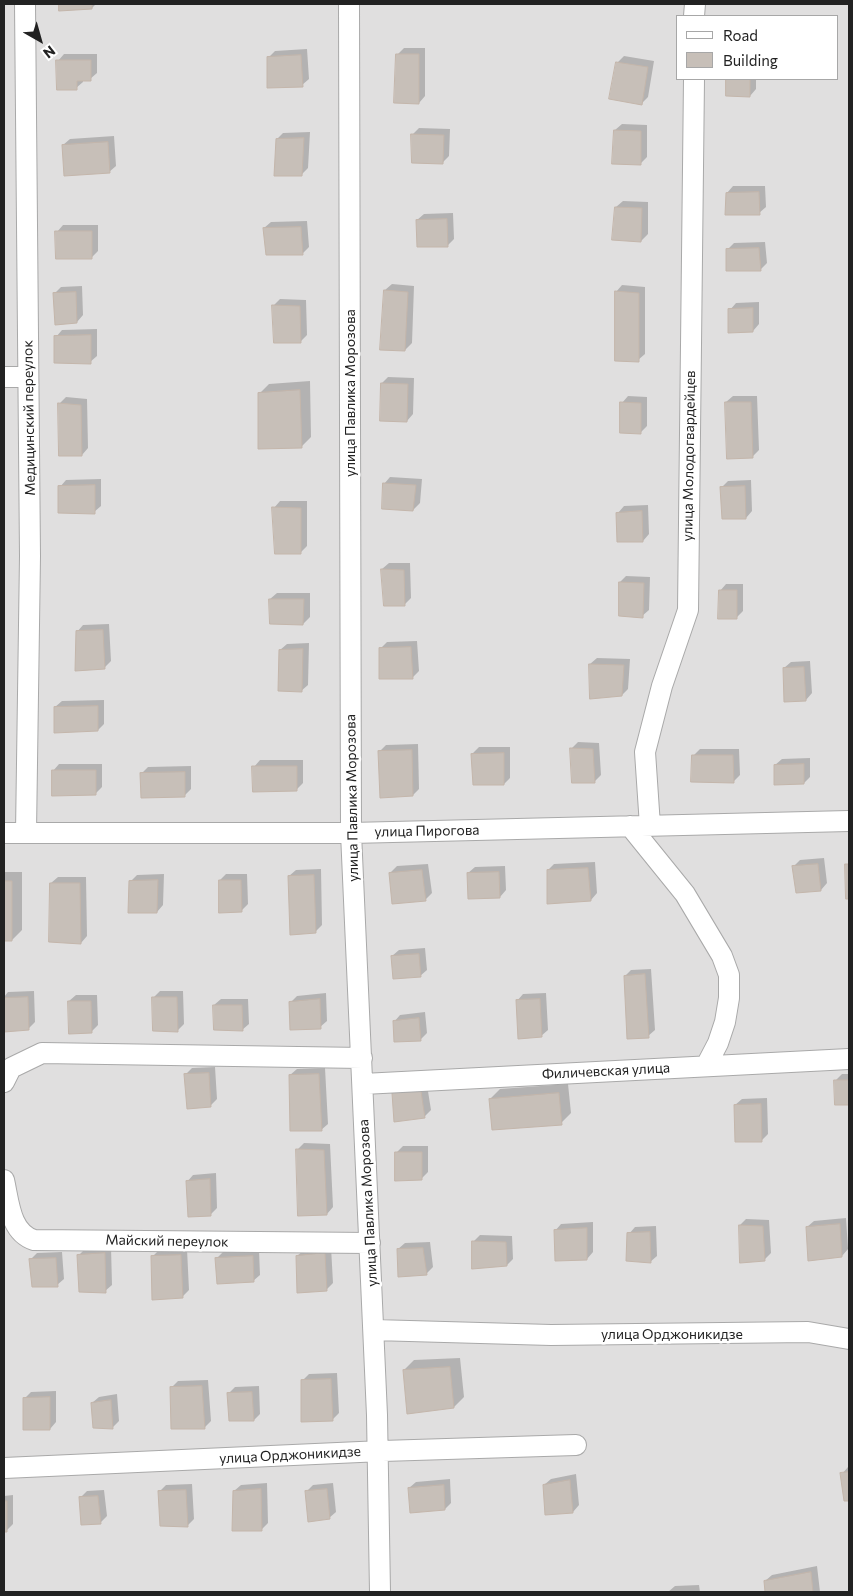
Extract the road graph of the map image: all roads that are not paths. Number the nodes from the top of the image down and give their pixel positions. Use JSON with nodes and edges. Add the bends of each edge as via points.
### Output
{"nodes":[{"id":1,"x":25,"y":4,"type":"edge"},
{"id":2,"x":349,"y":4,"type":"edge"},
{"id":3,"x":694,"y":80,"type":"edge"},
{"id":4,"x":4,"y":377,"type":"edge"},
{"id":5,"x":28,"y":377,"type":"junction"},
{"id":6,"x":849,"y":821,"type":"edge"},
{"id":7,"x":640,"y":826,"type":"junction"},
{"id":8,"x":26,"y":832,"type":"junction"},
{"id":9,"x":4,"y":833,"type":"edge"},
{"id":10,"x":351,"y":833,"type":"junction"},
{"id":11,"x":362,"y":1058,"type":"junction"},
{"id":12,"x":849,"y":1059,"type":"edge"},
{"id":13,"x":706,"y":1066,"type":"junction"},
{"id":14,"x":4,"y":1082,"type":"edge"},
{"id":15,"x":363,"y":1084,"type":"junction"},
{"id":16,"x":4,"y":1180,"type":"edge"},
{"id":17,"x":370,"y":1244,"type":"junction"},
{"id":18,"x":374,"y":1330,"type":"junction"},
{"id":19,"x":849,"y":1339,"type":"edge"},
{"id":20,"x":576,"y":1445,"type":"dead end"},
{"id":21,"x":378,"y":1451,"type":"junction"},
{"id":22,"x":4,"y":1468,"type":"edge"},
{"id":23,"x":380,"y":1592,"type":"edge"}],
"edges":[{"from":1,"to":5,"type":"street","name":"Медицинский переулок"},
{"from":2,"to":10,"type":"street","name":"улица Павлика Морозова"},
{"from":3,"to":7,"type":"street","name":"улица Молодогвардейцев","via":[[688,610],[662,686],[645,752]]},
{"from":4,"to":5,"type":"street"},
{"from":5,"to":8,"type":"street","name":"Медицинский переулок","via":[[30,556]]},
{"from":6,"to":7,"type":"street","name":"улица Пирогова"},
{"from":7,"to":10,"type":"street","name":"улица Пирогова"},
{"from":7,"to":13,"type":"street","via":[[711,934],[729,975],[725,1022]]},
{"from":8,"to":9,"type":"street","name":"улица Пирогова"},
{"from":8,"to":10,"type":"street","name":"улица Пирогова"},
{"from":10,"to":11,"type":"street","name":"улица Павлика Морозова"},
{"from":11,"to":14,"type":"street","via":[[42,1053],[11,1068]]},
{"from":11,"to":15,"type":"street","name":"улица Павлика Морозова"},
{"from":12,"to":13,"type":"street","name":"Филичевская улица"},
{"from":13,"to":15,"type":"street","name":"Филичевская улица"},
{"from":15,"to":17,"type":"street","name":"улица Павлика Морозова"},
{"from":16,"to":17,"type":"street","name":"Майский переулок","via":[[15,1224],[24,1236],[34,1240]]},
{"from":17,"to":18,"type":"street","name":"улица Павлика Морозова"},
{"from":18,"to":19,"type":"street","name":"улица Орджоникидзе","via":[[551,1335],[808,1332]]},
{"from":18,"to":21,"type":"street","name":"улица Павлика Морозова"},
{"from":20,"to":21,"type":"street","name":"улица Орджоникидзе"},
{"from":21,"to":22,"type":"street","name":"улица Орджоникидзе"},
{"from":21,"to":23,"type":"street","name":"улица Павлика Морозова"}]}
